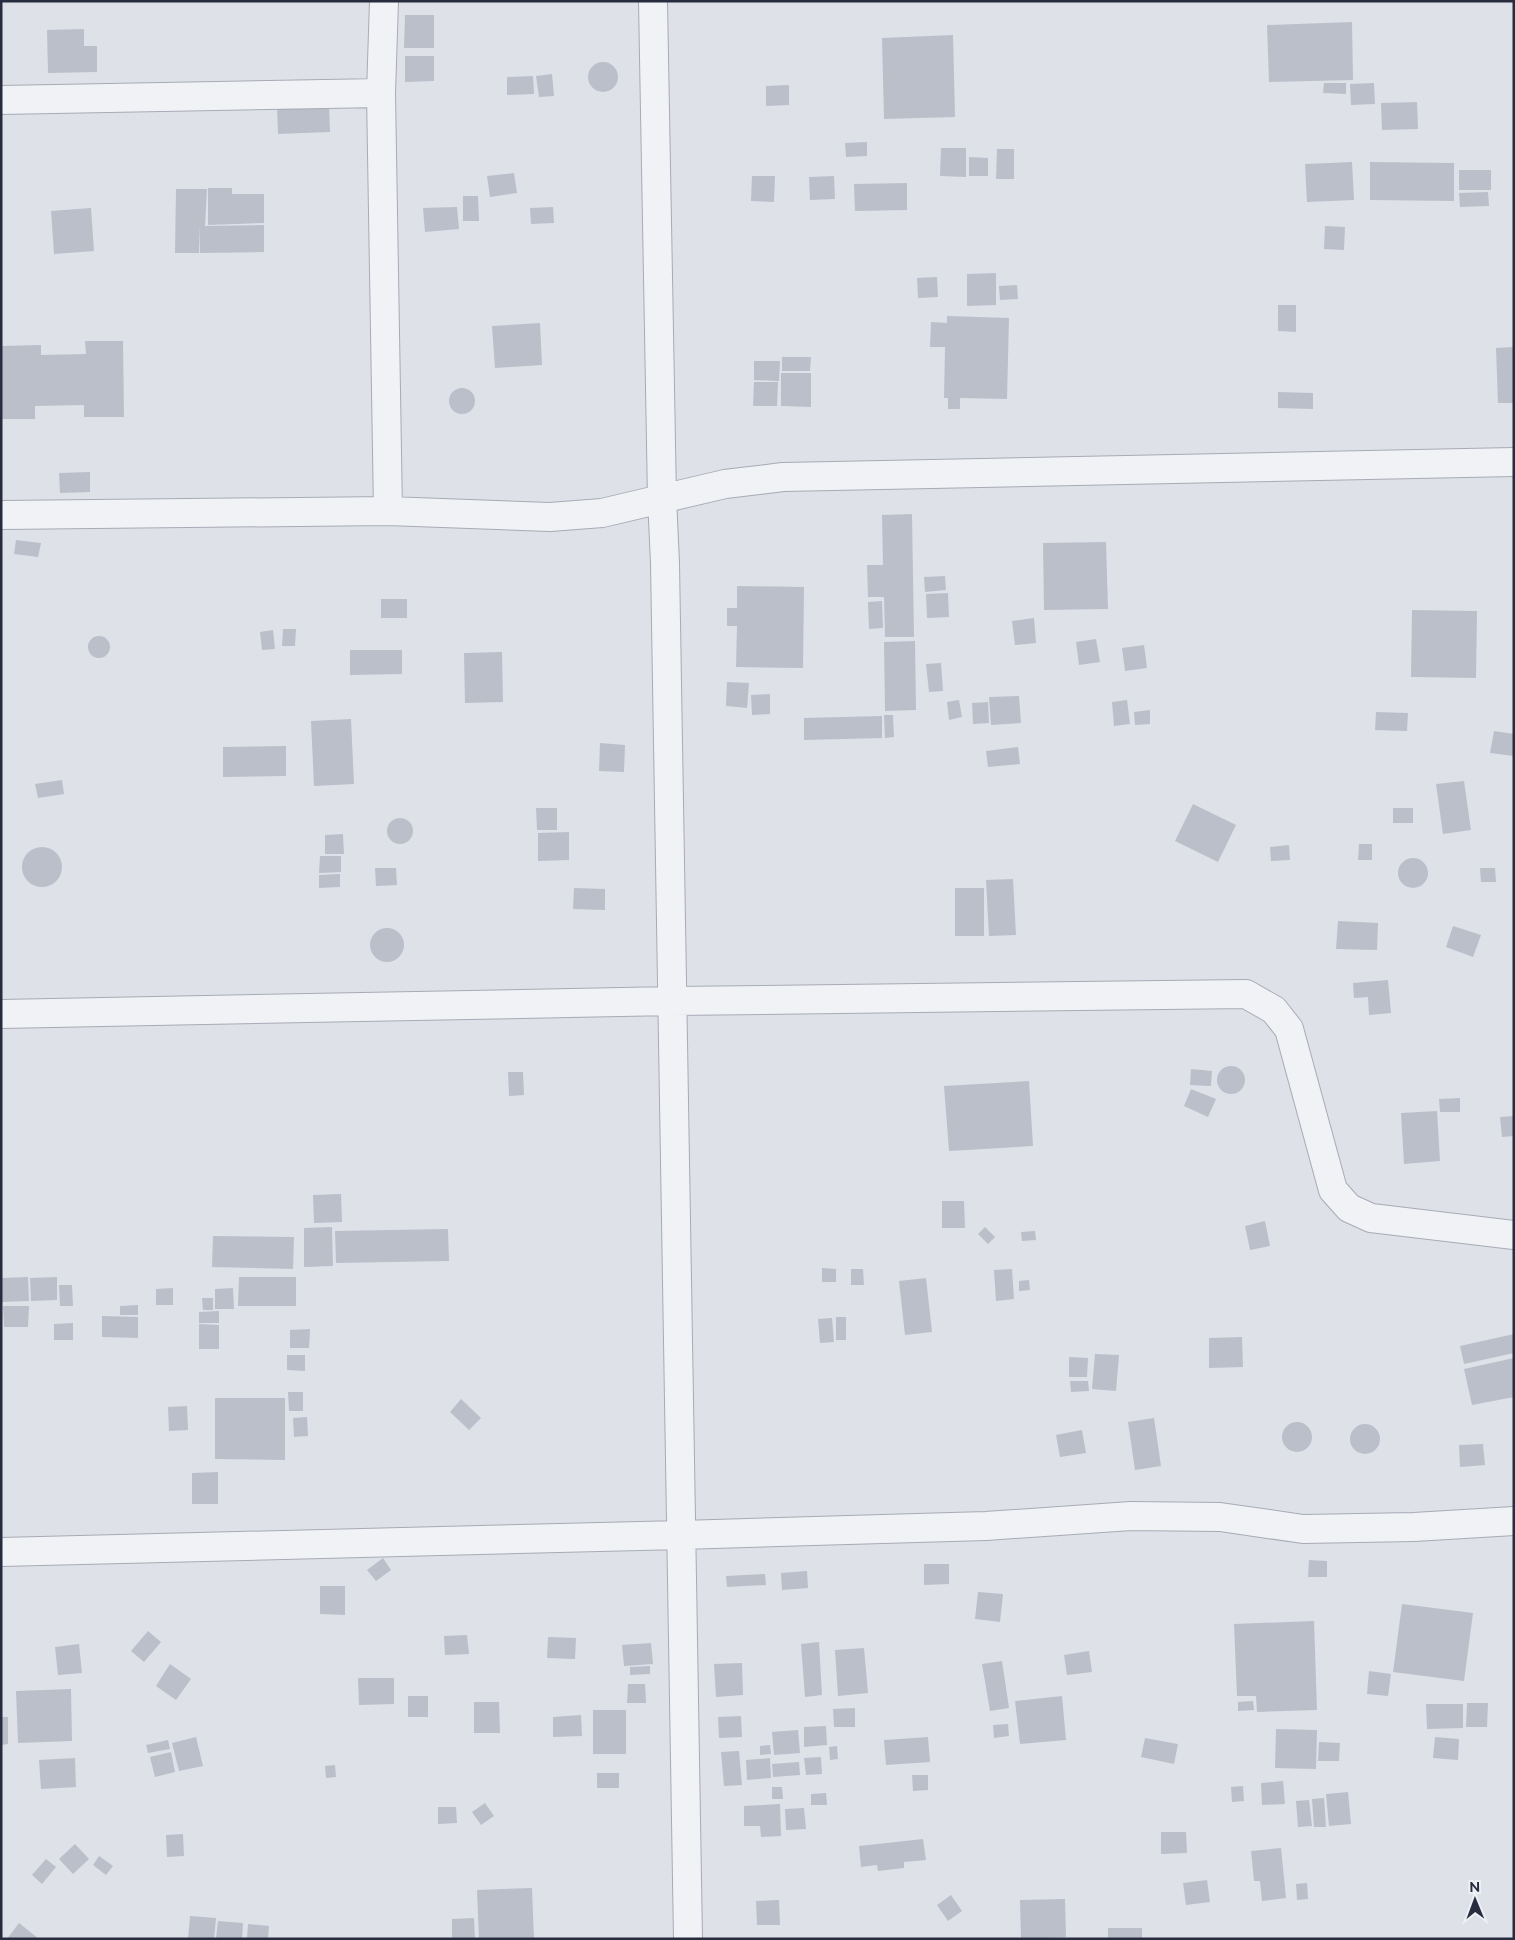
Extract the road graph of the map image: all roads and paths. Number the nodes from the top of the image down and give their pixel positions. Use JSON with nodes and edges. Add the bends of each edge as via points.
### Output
{"nodes":[{"id":1,"x":384,"y":1,"type":"edge"},
{"id":2,"x":653,"y":1,"type":"edge"},
{"id":3,"x":380,"y":93,"type":"junction"},
{"id":4,"x":1,"y":100,"type":"edge"},
{"id":5,"x":1514,"y":462,"type":"edge"},
{"id":6,"x":662,"y":498,"type":"junction"},
{"id":7,"x":388,"y":511,"type":"junction"},
{"id":8,"x":1,"y":515,"type":"edge"},
{"id":9,"x":672,"y":1001,"type":"junction"},
{"id":10,"x":1,"y":1014,"type":"edge"},
{"id":11,"x":1514,"y":1235,"type":"edge"},
{"id":12,"x":1514,"y":1521,"type":"edge"},
{"id":13,"x":681,"y":1535,"type":"junction"},
{"id":14,"x":1,"y":1552,"type":"edge"},
{"id":15,"x":688,"y":1939,"type":"edge"}],
"edges":[{"from":1,"to":3,"type":"street"},
{"from":2,"to":6,"type":"street"},
{"from":3,"to":4,"type":"street"},
{"from":3,"to":7,"type":"street"},
{"from":5,"to":6,"type":"street","via":[[783,477],[725,484]]},
{"from":6,"to":7,"type":"street","via":[[602,513],[550,517]]},
{"from":6,"to":9,"type":"street"},
{"from":7,"to":8,"type":"street"},
{"from":9,"to":10,"type":"street"},
{"from":9,"to":11,"type":"street","via":[[1246,994],[1274,1010],[1289,1028],[1333,1190],[1349,1208],[1371,1218]]},
{"from":9,"to":13,"type":"street"},
{"from":12,"to":13,"type":"street","via":[[1303,1529],[1220,1516],[1131,1516],[986,1526]]},
{"from":13,"to":14,"type":"street"},
{"from":13,"to":15,"type":"street"}]}
